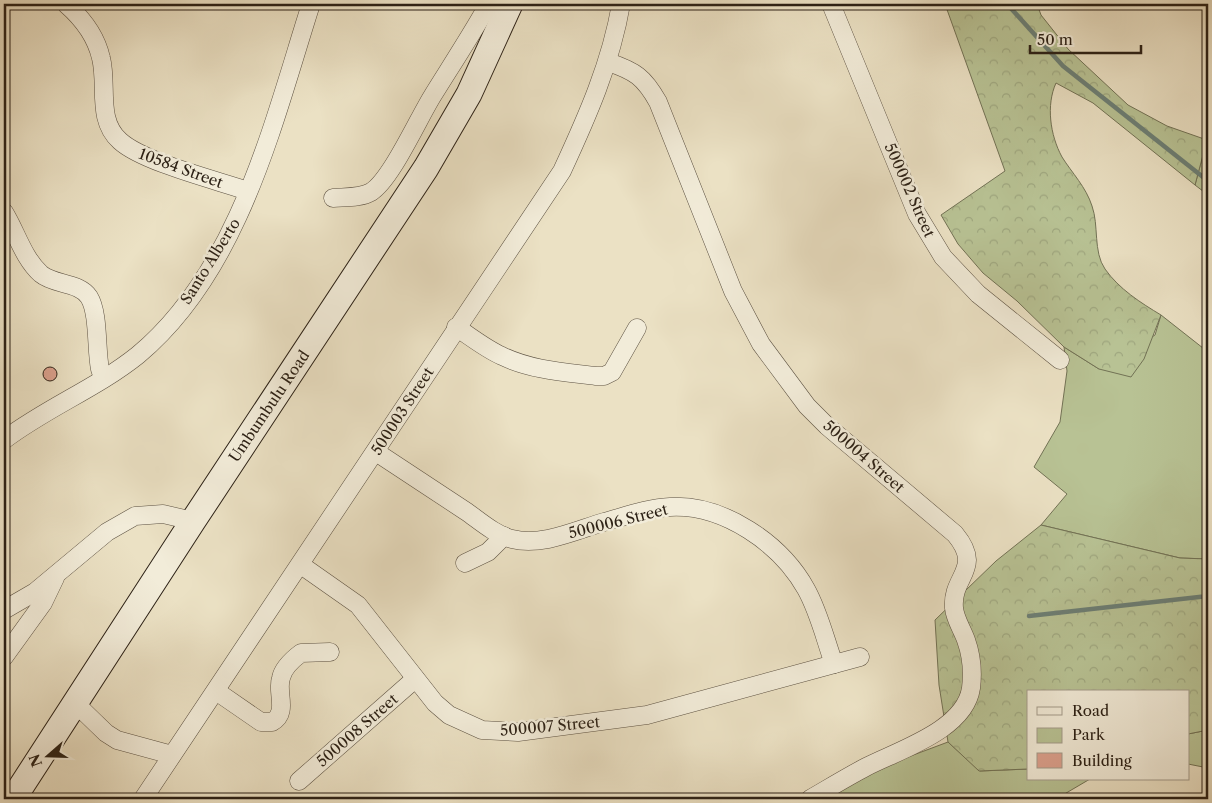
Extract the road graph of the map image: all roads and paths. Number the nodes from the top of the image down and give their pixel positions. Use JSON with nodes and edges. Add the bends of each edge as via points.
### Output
{"nodes":[{"id":1,"x":66,"y":4,"type":"edge"},
{"id":2,"x":311,"y":4,"type":"edge"},
{"id":3,"x":621,"y":4,"type":"edge"},
{"id":4,"x":831,"y":4,"type":"edge"},
{"id":5,"x":498,"y":7,"type":"edge"},
{"id":6,"x":608,"y":62,"type":"junction"},
{"id":7,"x":248,"y":192,"type":"junction"},
{"id":8,"x":333,"y":198,"type":"dead end"},
{"id":9,"x":4,"y":212,"type":"edge"},
{"id":10,"x":456,"y":328,"type":"junction"},
{"id":11,"x":636,"y":328,"type":"dead end"},
{"id":12,"x":1060,"y":360,"type":"dead end"},
{"id":13,"x":103,"y":378,"type":"junction"},
{"id":14,"x":4,"y":440,"type":"edge"},
{"id":15,"x":376,"y":452,"type":"junction"},
{"id":16,"x":193,"y":521,"type":"junction"},
{"id":17,"x":504,"y":536,"type":"junction"},
{"id":18,"x":465,"y":563,"type":"dead end"},
{"id":19,"x":301,"y":565,"type":"junction"},
{"id":20,"x":56,"y":576,"type":"junction"},
{"id":21,"x":4,"y":610,"type":"edge"},
{"id":22,"x":330,"y":652,"type":"dead end"},
{"id":23,"x":4,"y":657,"type":"edge"},
{"id":24,"x":860,"y":657,"type":"dead end"},
{"id":25,"x":834,"y":664,"type":"junction"},
{"id":26,"x":415,"y":679,"type":"junction"},
{"id":27,"x":216,"y":691,"type":"junction"},
{"id":28,"x":76,"y":704,"type":"junction"},
{"id":29,"x":172,"y":755,"type":"junction"},
{"id":30,"x":299,"y":781,"type":"dead end"},
{"id":31,"x":13,"y":799,"type":"edge"},
{"id":32,"x":143,"y":799,"type":"edge"},
{"id":33,"x":810,"y":799,"type":"edge"}],
"edges":[{"from":1,"to":7,"type":"street","name":"10584 Street","via":[[92,34],[102,66],[106,119],[119,141],[159,161]]},
{"from":2,"to":7,"type":"street","name":"Santo Alberto"},
{"from":3,"to":6,"type":"street","name":"500003 Street"},
{"from":4,"to":12,"type":"street","name":"500002 Street","via":[[917,214],[943,257],[978,294]]},
{"from":5,"to":8,"type":"street","via":[[459,56],[378,186],[362,195]]},
{"from":5,"to":16,"type":"main road","name":"Umbumbulu Road","via":[[470,94],[426,168]]},
{"from":6,"to":10,"type":"street","name":"500003 Street","via":[[562,170]]},
{"from":6,"to":33,"type":"street","name":"500004 Street","via":[[642,78],[658,102],[745,317],[779,370],[827,426],[955,534],[968,558],[968,566],[954,599],[971,670],[971,688],[963,709],[936,732]]},
{"from":7,"to":13,"type":"street","name":"Santo Alberto","via":[[242,211],[224,244],[178,312],[137,355]]},
{"from":9,"to":13,"type":"street","via":[[26,255],[41,274],[83,291],[89,298]]},
{"from":10,"to":11,"type":"street","via":[[513,361],[543,369],[596,376],[612,372]]},
{"from":10,"to":15,"type":"street","name":"500003 Street"},
{"from":13,"to":14,"type":"street","name":"Santo Alberto"},
{"from":15,"to":17,"type":"street","name":"500006 Street"},
{"from":15,"to":19,"type":"street","name":"500003 Street"},
{"from":16,"to":20,"type":"street","via":[[163,514],[135,516],[107,532]]},
{"from":16,"to":28,"type":"main road","name":"Umbumbulu Road"},
{"from":17,"to":18,"type":"street","via":[[488,552]]},
{"from":17,"to":25,"type":"street","name":"500006 Street","via":[[524,541],[553,537],[670,507],[690,507],[720,515],[763,541],[796,574],[815,608]]},
{"from":19,"to":26,"type":"street","name":"500007 Street","via":[[358,605]]},
{"from":19,"to":27,"type":"street","name":"500003 Street"},
{"from":20,"to":21,"type":"street"},
{"from":20,"to":23,"type":"street","via":[[43,603]]},
{"from":22,"to":27,"type":"street","via":[[306,652],[296,657],[286,669],[280,684],[280,714],[272,722],[261,722]]},
{"from":24,"to":25,"type":"street","name":"500007 Street"},
{"from":25,"to":26,"type":"street","name":"500007 Street","via":[[647,715],[518,732],[482,730],[464,723],[435,703]]},
{"from":26,"to":30,"type":"street","name":"500008 Street"},
{"from":27,"to":29,"type":"street","name":"500003 Street"},
{"from":28,"to":29,"type":"street","via":[[117,740]]},
{"from":28,"to":31,"type":"main road","name":"Umbumbulu Road"},
{"from":29,"to":32,"type":"street","name":"500003 Street"}]}
